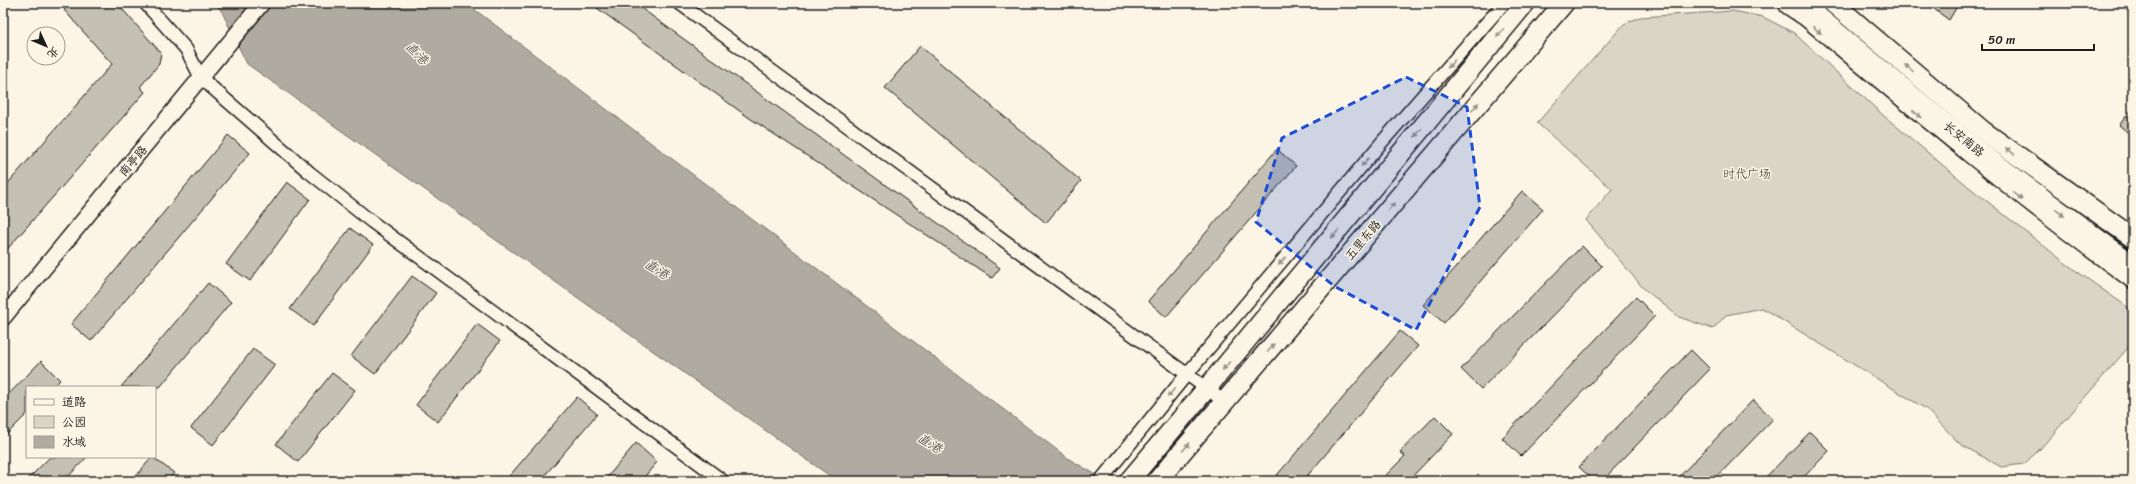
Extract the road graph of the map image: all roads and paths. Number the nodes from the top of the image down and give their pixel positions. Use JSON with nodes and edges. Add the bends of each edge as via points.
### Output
{"nodes":[{"id":1,"x":145,"y":3,"type":"edge"},
{"id":2,"x":262,"y":3,"type":"edge"},
{"id":3,"x":679,"y":3,"type":"edge"},
{"id":4,"x":1504,"y":3,"type":"edge"},
{"id":5,"x":1525,"y":3,"type":"edge"},
{"id":6,"x":1564,"y":3,"type":"edge"},
{"id":7,"x":1832,"y":3,"type":"edge"},
{"id":8,"x":1794,"y":5,"type":"edge"},
{"id":9,"x":201,"y":78,"type":"junction"},
{"id":10,"x":2133,"y":238,"type":"edge"},
{"id":11,"x":2133,"y":265,"type":"edge"},
{"id":12,"x":2133,"y":282,"type":"edge"},
{"id":13,"x":3,"y":318,"type":"edge"},
{"id":14,"x":1187,"y":374,"type":"junction"},
{"id":15,"x":1207,"y":388,"type":"junction"},
{"id":16,"x":1225,"y":402,"type":"junction"},
{"id":17,"x":1159,"y":479,"type":"edge"},
{"id":18,"x":723,"y":481,"type":"edge"},
{"id":19,"x":1100,"y":481,"type":"edge"},
{"id":20,"x":1128,"y":481,"type":"edge"}],
"edges":[{"from":1,"to":9,"type":"street","via":[[186,48]]},
{"from":2,"to":9,"type":"street","name":"南亭路"},
{"from":3,"to":14,"type":"street"},
{"from":4,"to":14,"type":"street","one_way":true,"via":[[1382,142]]},
{"from":5,"to":15,"type":"main road","one_way":true},
{"from":16,"to":6,"type":"main road","name":"五里东路","one_way":true},
{"from":10,"to":7,"type":"main road","name":"长安南路","one_way":true,"via":[[1983,132]]},
{"from":8,"to":11,"type":"main road","name":"长安南路","one_way":true,"via":[[1972,146]]},
{"from":8,"to":12,"type":"street","one_way":true,"via":[[1804,19],[1964,155]]},
{"from":9,"to":13,"type":"street","name":"南亭路"},
{"from":9,"to":18,"type":"street","via":[[309,172],[372,222]]},
{"from":14,"to":15,"type":"street"},
{"from":14,"to":19,"type":"street","one_way":true},
{"from":15,"to":16,"type":"street"},
{"from":15,"to":20,"type":"main road"},
{"from":17,"to":16,"type":"main road","name":"五里东路","one_way":true}]}
